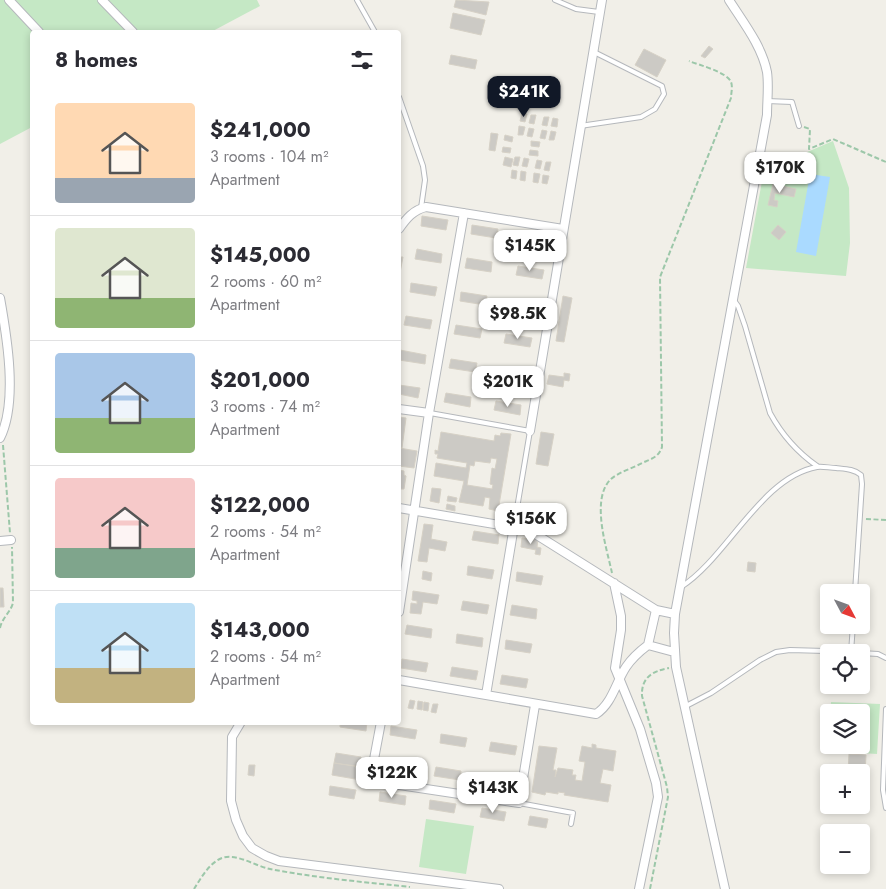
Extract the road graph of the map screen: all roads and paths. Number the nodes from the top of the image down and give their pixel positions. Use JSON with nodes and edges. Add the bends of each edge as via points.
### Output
{"nodes":[{"id":1,"x":9,"y":0,"type":"edge"},
{"id":2,"x":102,"y":0,"type":"edge"},
{"id":3,"x":357,"y":0,"type":"edge"},
{"id":4,"x":555,"y":0,"type":"edge"},
{"id":5,"x":602,"y":0,"type":"edge"},
{"id":6,"x":729,"y":0,"type":"edge"},
{"id":7,"x":599,"y":12,"type":"junction"},
{"id":8,"x":37,"y":30,"type":"edge"},
{"id":9,"x":130,"y":30,"type":"edge"},
{"id":10,"x":374,"y":30,"type":"edge"},
{"id":11,"x":593,"y":51,"type":"junction"},
{"id":12,"x":689,"y":60,"type":"dead end"},
{"id":13,"x":768,"y":101,"type":"junction"},
{"id":14,"x":401,"y":103,"type":"edge"},
{"id":15,"x":580,"y":126,"type":"junction"},
{"id":16,"x":799,"y":126,"type":"joint"},
{"id":17,"x":886,"y":162,"type":"edge"},
{"id":18,"x":421,"y":208,"type":"junction"},
{"id":19,"x":464,"y":214,"type":"junction"},
{"id":20,"x":401,"y":226,"type":"edge"},
{"id":21,"x":563,"y":229,"type":"junction"},
{"id":22,"x":0,"y":298,"type":"edge"},
{"id":23,"x":732,"y":299,"type":"junction"},
{"id":24,"x":401,"y":409,"type":"edge"},
{"id":25,"x":429,"y":413,"type":"junction"},
{"id":26,"x":530,"y":431,"type":"junction"},
{"id":27,"x":1,"y":435,"type":"edge"},
{"id":28,"x":818,"y":466,"type":"junction"},
{"id":29,"x":401,"y":508,"type":"edge"},
{"id":30,"x":414,"y":510,"type":"junction"},
{"id":31,"x":859,"y":519,"type":"junction"},
{"id":32,"x":886,"y":520,"type":"edge"},
{"id":33,"x":514,"y":526,"type":"junction"},
{"id":34,"x":11,"y":540,"type":"junction"},
{"id":35,"x":0,"y":541,"type":"edge"},
{"id":36,"x":614,"y":583,"type":"junction"},
{"id":37,"x":855,"y":584,"type":"edge"},
{"id":38,"x":681,"y":588,"type":"junction"},
{"id":39,"x":401,"y":598,"type":"edge"},
{"id":40,"x":656,"y":610,"type":"junction"},
{"id":41,"x":675,"y":614,"type":"junction"},
{"id":42,"x":0,"y":628,"type":"edge"},
{"id":43,"x":646,"y":646,"type":"junction"},
{"id":44,"x":820,"y":651,"type":"edge"},
{"id":45,"x":674,"y":652,"type":"junction"},
{"id":46,"x":870,"y":654,"type":"edge"},
{"id":47,"x":886,"y":657,"type":"edge"},
{"id":48,"x":401,"y":680,"type":"edge"},
{"id":49,"x":619,"y":680,"type":"junction"},
{"id":50,"x":486,"y":695,"type":"junction"},
{"id":51,"x":535,"y":705,"type":"junction"},
{"id":52,"x":686,"y":706,"type":"junction"},
{"id":53,"x":886,"y":709,"type":"edge"},
{"id":54,"x":239,"y":725,"type":"edge"},
{"id":55,"x":380,"y":725,"type":"edge"},
{"id":56,"x":519,"y":804,"type":"junction"},
{"id":57,"x":886,"y":808,"type":"edge"},
{"id":58,"x":571,"y":824,"type":"dead end"},
{"id":59,"x":412,"y":887,"type":"dead end"},
{"id":60,"x":194,"y":889,"type":"edge"},
{"id":61,"x":499,"y":889,"type":"edge"},
{"id":62,"x":639,"y":889,"type":"edge"},
{"id":63,"x":725,"y":889,"type":"edge"}],
"edges":[{"from":1,"to":8,"type":"street"},
{"from":2,"to":9,"type":"street"},
{"from":3,"to":10,"type":"lane"},
{"from":4,"to":7,"type":"lane","via":[[576,9]]},
{"from":5,"to":7,"type":"street"},
{"from":6,"to":13,"type":"street","via":[[764,63]]},
{"from":7,"to":11,"type":"street"},
{"from":11,"to":15,"type":"street"},
{"from":11,"to":15,"type":"lane","via":[[662,86],[664,94],[655,109],[642,118]]},
{"from":12,"to":36,"type":"path","via":[[726,75],[731,80],[731,98],[660,277],[662,447],[657,456],[612,478],[602,496],[600,514]]},
{"from":13,"to":16,"type":"lane","via":[[792,102]]},
{"from":13,"to":23,"type":"street"},
{"from":14,"to":18,"type":"lane","via":[[423,166],[425,180]]},
{"from":15,"to":21,"type":"street"},
{"from":16,"to":17,"type":"path","via":[[810,129],[809,149],[833,139]]},
{"from":18,"to":19,"type":"street"},
{"from":18,"to":20,"type":"street"},
{"from":19,"to":21,"type":"street"},
{"from":19,"to":25,"type":"street"},
{"from":21,"to":26,"type":"street"},
{"from":22,"to":27,"type":"street","via":[[10,401]]},
{"from":23,"to":28,"type":"lane","via":[[745,326],[773,418],[795,449]]},
{"from":23,"to":38,"type":"street"},
{"from":24,"to":25,"type":"street"},
{"from":25,"to":26,"type":"lane"},
{"from":25,"to":30,"type":"street"},
{"from":26,"to":33,"type":"lane"},
{"from":27,"to":34,"type":"path"},
{"from":28,"to":31,"type":"lane","via":[[854,470],[861,475]]},
{"from":28,"to":38,"type":"lane","via":[[777,487],[702,571]]},
{"from":29,"to":30,"type":"street"},
{"from":30,"to":33,"type":"street"},
{"from":30,"to":39,"type":"street"},
{"from":31,"to":32,"type":"path"},
{"from":31,"to":37,"type":"lane"},
{"from":33,"to":36,"type":"street","via":[[538,534]]},
{"from":33,"to":50,"type":"street"},
{"from":34,"to":35,"type":"street"},
{"from":34,"to":42,"type":"path","via":[[13,603]]},
{"from":36,"to":40,"type":"street"},
{"from":36,"to":49,"type":"street","via":[[621,616],[615,668]]},
{"from":38,"to":41,"type":"street"},
{"from":40,"to":41,"type":"street"},
{"from":40,"to":43,"type":"street"},
{"from":41,"to":45,"type":"street"},
{"from":43,"to":45,"type":"street"},
{"from":43,"to":49,"type":"street"},
{"from":44,"to":52,"type":"lane","via":[[776,652]]},
{"from":45,"to":52,"type":"street"},
{"from":46,"to":47,"type":"lane"},
{"from":48,"to":50,"type":"street"},
{"from":49,"to":51,"type":"street","via":[[606,706],[596,714]]},
{"from":49,"to":62,"type":"street","via":[[640,728],[658,797]]},
{"from":50,"to":51,"type":"street"},
{"from":51,"to":56,"type":"street"},
{"from":52,"to":63,"type":"street"},
{"from":53,"to":57,"type":"lane","via":[[882,790]]},
{"from":54,"to":61,"type":"street","via":[[232,737],[231,801],[243,836],[252,848],[279,861]]},
{"from":55,"to":56,"type":"street","via":[[372,770],[378,780]]},
{"from":56,"to":58,"type":"lane","via":[[573,813]]},
{"from":59,"to":60,"type":"path","via":[[288,872],[235,858],[223,858],[213,863]]}]}
